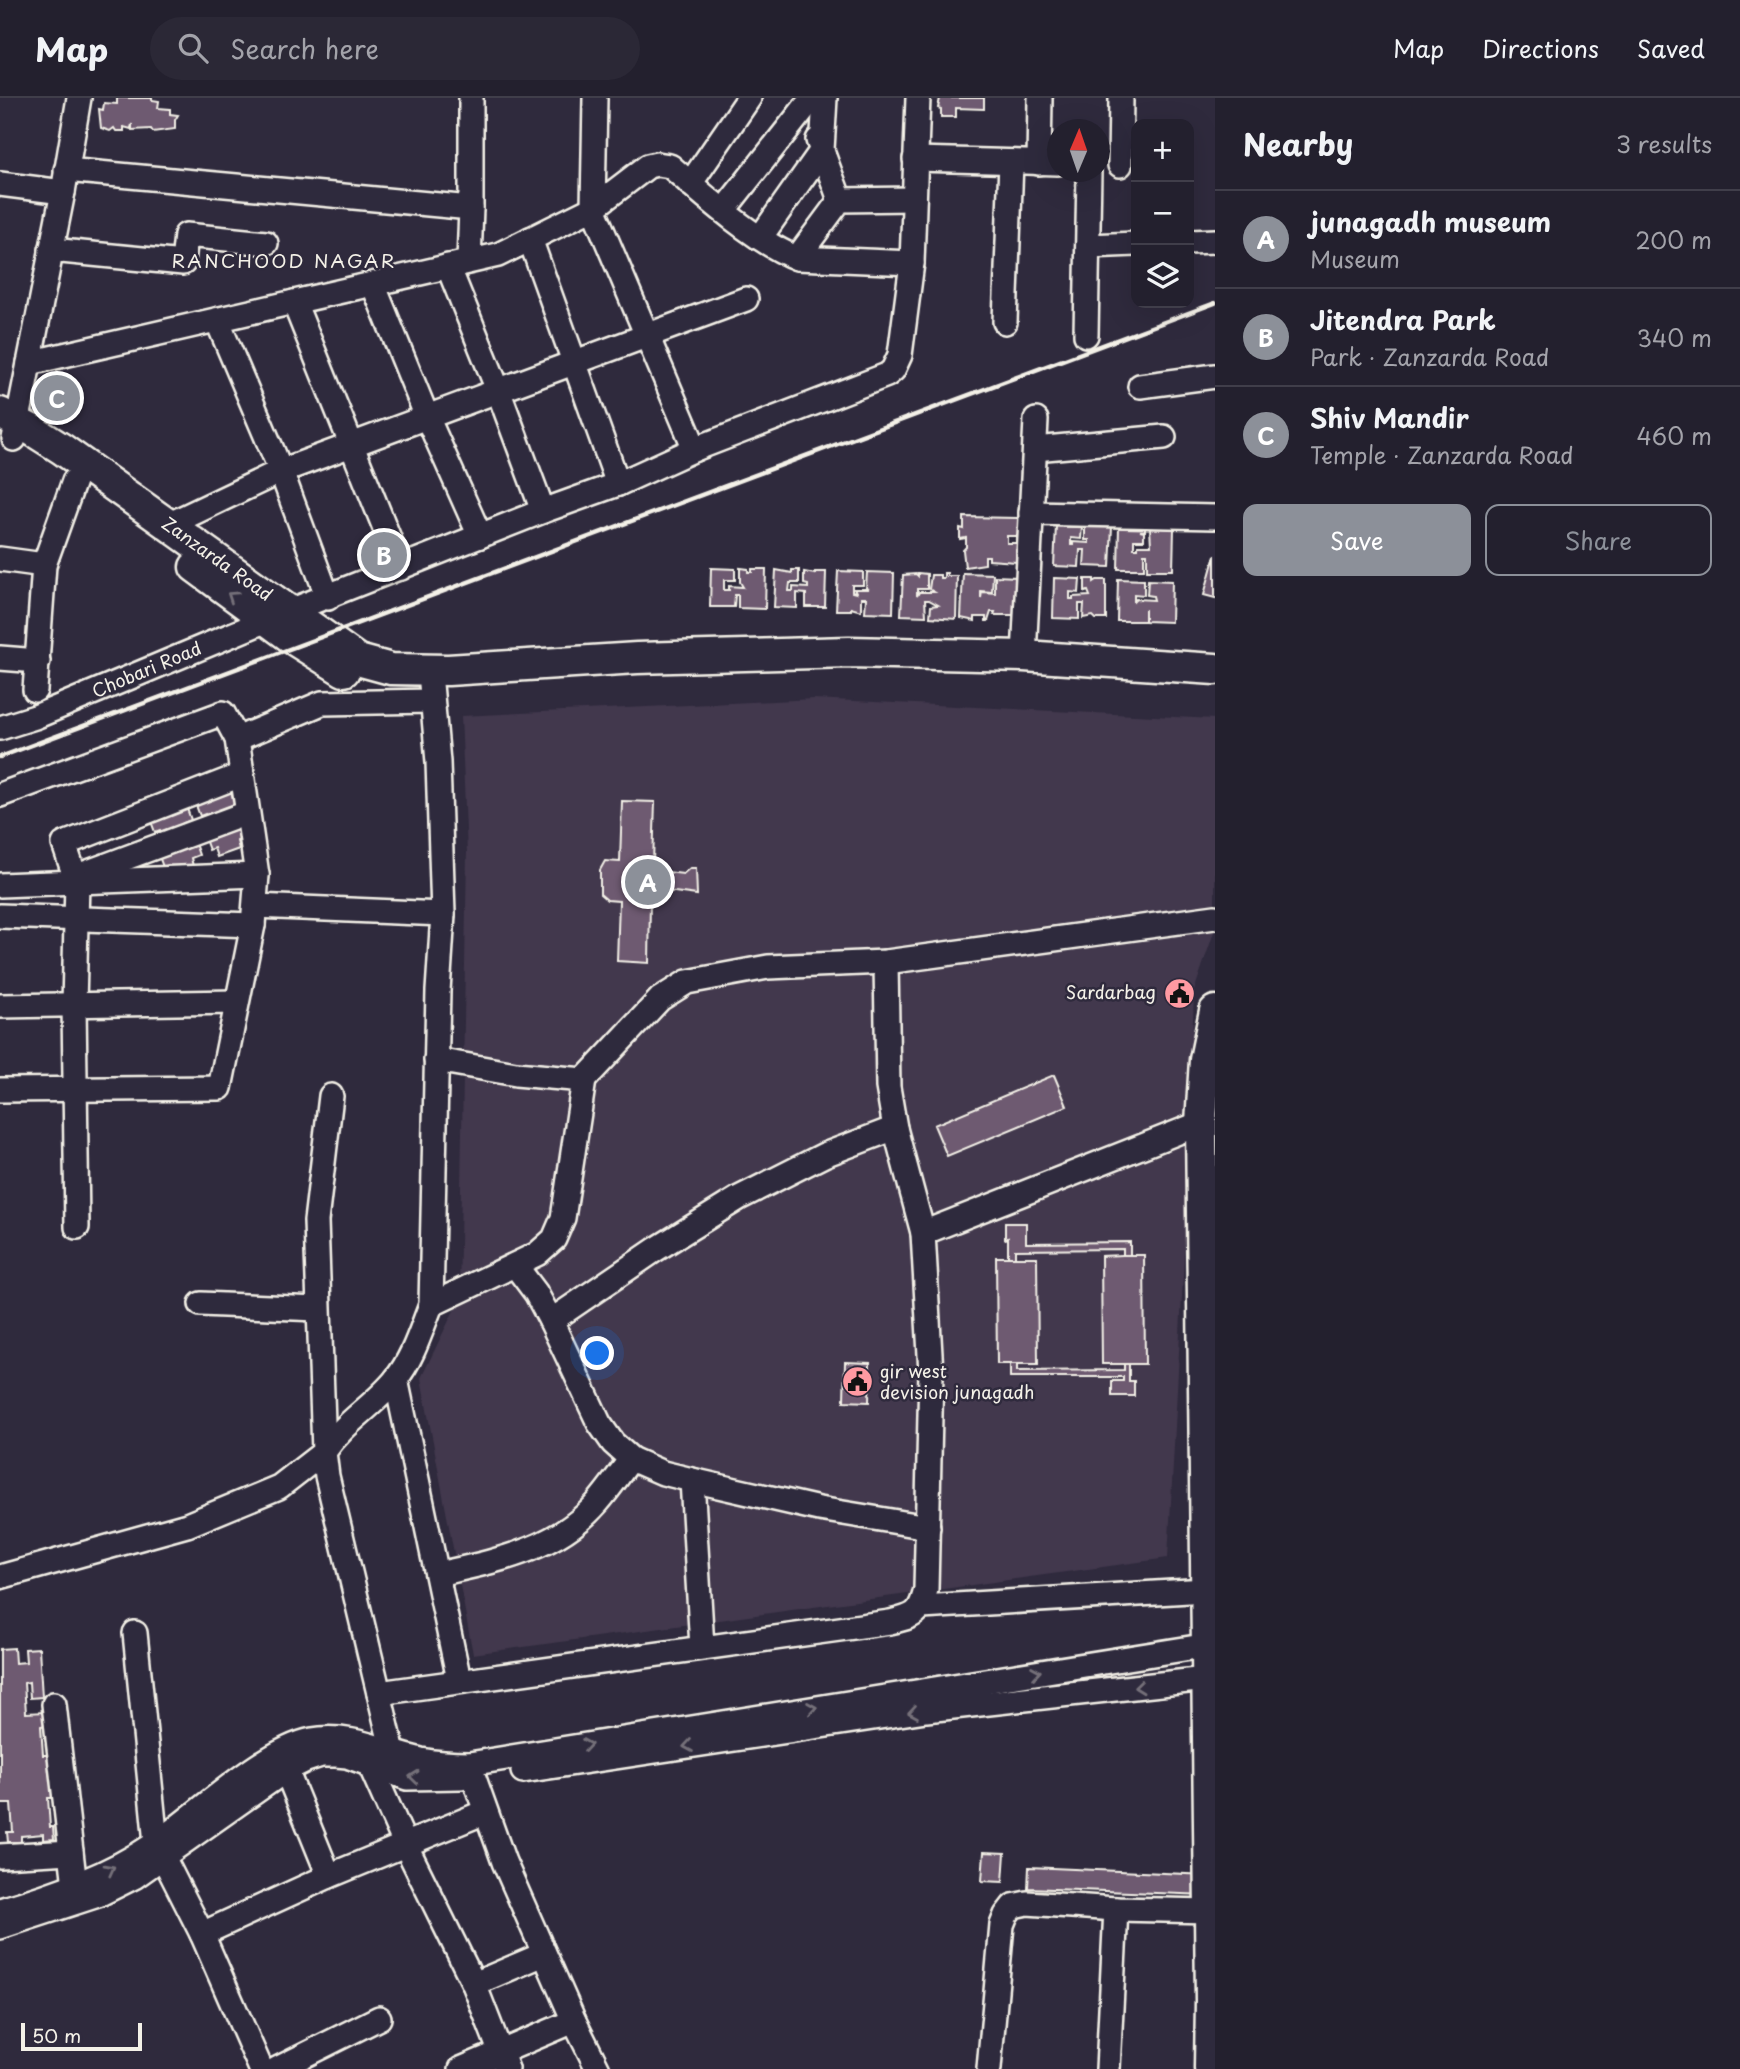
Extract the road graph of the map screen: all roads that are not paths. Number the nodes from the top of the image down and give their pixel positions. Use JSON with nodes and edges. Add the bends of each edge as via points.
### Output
{"nodes":[{"id":1,"x":79,"y":98,"type":"edge"},
{"id":2,"x":471,"y":98,"type":"edge"},
{"id":3,"x":595,"y":98,"type":"edge"},
{"id":4,"x":749,"y":98,"type":"edge"},
{"id":5,"x":918,"y":98,"type":"edge"},
{"id":6,"x":1040,"y":98,"type":"edge"},
{"id":7,"x":1121,"y":98,"type":"edge"},
{"id":8,"x":810,"y":101,"type":"edge"},
{"id":9,"x":822,"y":150,"type":"junction"},
{"id":10,"x":1047,"y":155,"type":"edge"},
{"id":11,"x":915,"y":159,"type":"junction"},
{"id":12,"x":1011,"y":162,"type":"junction"},
{"id":13,"x":1047,"y":163,"type":"edge"},
{"id":14,"x":1118,"y":165,"type":"edge"},
{"id":15,"x":64,"y":181,"type":"junction"},
{"id":16,"x":1089,"y":182,"type":"edge"},
{"id":17,"x":0,"y":184,"type":"edge"},
{"id":18,"x":690,"y":184,"type":"junction"},
{"id":19,"x":914,"y":199,"type":"junction"},
{"id":20,"x":840,"y":200,"type":"junction"},
{"id":21,"x":471,"y":208,"type":"junction"},
{"id":22,"x":593,"y":208,"type":"junction"},
{"id":23,"x":724,"y":210,"type":"junction"},
{"id":24,"x":760,"y":238,"type":"junction"},
{"id":25,"x":530,"y":239,"type":"junction"},
{"id":26,"x":1215,"y":241,"type":"edge"},
{"id":27,"x":1194,"y":242,"type":"edge"},
{"id":28,"x":266,"y":243,"type":"dead end"},
{"id":29,"x":1131,"y":244,"type":"edge"},
{"id":30,"x":1088,"y":246,"type":"junction"},
{"id":31,"x":51,"y":250,"type":"junction"},
{"id":32,"x":797,"y":258,"type":"junction"},
{"id":33,"x":912,"y":263,"type":"junction"},
{"id":34,"x":458,"y":264,"type":"junction"},
{"id":35,"x":373,"y":284,"type":"junction"},
{"id":36,"x":746,"y":299,"type":"dead end"},
{"id":37,"x":294,"y":302,"type":"junction"},
{"id":38,"x":217,"y":320,"type":"junction"},
{"id":39,"x":1005,"y":322,"type":"dead end"},
{"id":40,"x":646,"y":335,"type":"junction"},
{"id":41,"x":1086,"y":335,"type":"dead end"},
{"id":42,"x":575,"y":362,"type":"junction"},
{"id":43,"x":29,"y":363,"type":"junction"},
{"id":44,"x":1215,"y":376,"type":"edge"},
{"id":45,"x":1140,"y":386,"type":"dead end"},
{"id":46,"x":498,"y":390,"type":"junction"},
{"id":47,"x":427,"y":417,"type":"junction"},
{"id":48,"x":1036,"y":420,"type":"dead end"},
{"id":49,"x":8,"y":426,"type":"edge"},
{"id":50,"x":1164,"y":437,"type":"dead end"},
{"id":51,"x":351,"y":445,"type":"junction"},
{"id":52,"x":695,"y":449,"type":"junction"},
{"id":53,"x":1035,"y":449,"type":"junction"},
{"id":54,"x":281,"y":471,"type":"junction"},
{"id":55,"x":74,"y":481,"type":"junction"},
{"id":56,"x":618,"y":484,"type":"junction"},
{"id":57,"x":543,"y":511,"type":"junction"},
{"id":58,"x":1031,"y":513,"type":"junction"},
{"id":59,"x":1215,"y":517,"type":"edge"},
{"id":60,"x":168,"y":525,"type":"junction"},
{"id":61,"x":480,"y":536,"type":"junction"},
{"id":62,"x":0,"y":559,"type":"edge"},
{"id":63,"x":44,"y":565,"type":"junction"},
{"id":64,"x":401,"y":568,"type":"junction"},
{"id":65,"x":328,"y":598,"type":"junction"},
{"id":66,"x":279,"y":615,"type":"junction"},
{"id":67,"x":1024,"y":656,"type":"junction"},
{"id":68,"x":0,"y":659,"type":"edge"},
{"id":69,"x":38,"y":661,"type":"junction"},
{"id":70,"x":1215,"y":669,"type":"edge"},
{"id":71,"x":437,"y":685,"type":"junction"},
{"id":72,"x":1215,"y":687,"type":"edge"},
{"id":73,"x":35,"y":690,"type":"dead end"},
{"id":74,"x":0,"y":729,"type":"edge"},
{"id":75,"x":237,"y":739,"type":"junction"},
{"id":76,"x":241,"y":775,"type":"junction"},
{"id":77,"x":0,"y":795,"type":"edge"},
{"id":78,"x":247,"y":813,"type":"junction"},
{"id":79,"x":257,"y":875,"type":"junction"},
{"id":80,"x":76,"y":880,"type":"junction"},
{"id":81,"x":0,"y":885,"type":"edge"},
{"id":82,"x":443,"y":914,"type":"junction"},
{"id":83,"x":0,"y":916,"type":"edge"},
{"id":84,"x":254,"y":916,"type":"junction"},
{"id":85,"x":1215,"y":917,"type":"edge"},
{"id":86,"x":76,"y":919,"type":"junction"},
{"id":87,"x":886,"y":961,"type":"junction"},
{"id":88,"x":236,"y":1002,"type":"junction"},
{"id":89,"x":74,"y":1005,"type":"junction"},
{"id":90,"x":0,"y":1006,"type":"edge"},
{"id":91,"x":1215,"y":1011,"type":"edge"},
{"id":92,"x":436,"y":1060,"type":"junction"},
{"id":93,"x":1210,"y":1061,"type":"edge"},
{"id":94,"x":584,"y":1080,"type":"junction"},
{"id":95,"x":0,"y":1090,"type":"edge"},
{"id":96,"x":76,"y":1090,"type":"junction"},
{"id":97,"x":331,"y":1096,"type":"dead end"},
{"id":98,"x":1201,"y":1123,"type":"junction"},
{"id":99,"x":895,"y":1128,"type":"junction"},
{"id":100,"x":77,"y":1227,"type":"dead end"},
{"id":101,"x":923,"y":1233,"type":"junction"},
{"id":102,"x":515,"y":1265,"type":"junction"},
{"id":103,"x":201,"y":1304,"type":"dead end"},
{"id":104,"x":430,"y":1305,"type":"junction"},
{"id":105,"x":318,"y":1309,"type":"junction"},
{"id":106,"x":551,"y":1321,"type":"junction"},
{"id":107,"x":396,"y":1379,"type":"junction"},
{"id":108,"x":324,"y":1452,"type":"junction"},
{"id":109,"x":631,"y":1458,"type":"junction"},
{"id":110,"x":692,"y":1480,"type":"junction"},
{"id":111,"x":928,"y":1527,"type":"junction"},
{"id":112,"x":438,"y":1574,"type":"junction"},
{"id":113,"x":0,"y":1577,"type":"edge"},
{"id":114,"x":1206,"y":1590,"type":"junction"},
{"id":115,"x":922,"y":1607,"type":"junction"},
{"id":116,"x":135,"y":1633,"type":"dead end"},
{"id":117,"x":1211,"y":1645,"type":"edge"},
{"id":118,"x":702,"y":1647,"type":"junction"},
{"id":119,"x":1211,"y":1679,"type":"edge"},
{"id":120,"x":459,"y":1681,"type":"junction"},
{"id":121,"x":379,"y":1693,"type":"junction"},
{"id":122,"x":54,"y":1704,"type":"dead end"},
{"id":123,"x":357,"y":1741,"type":"junction"},
{"id":124,"x":393,"y":1752,"type":"junction"},
{"id":125,"x":281,"y":1762,"type":"junction"},
{"id":126,"x":369,"y":1763,"type":"junction"},
{"id":127,"x":472,"y":1770,"type":"junction"},
{"id":128,"x":485,"y":1812,"type":"junction"},
{"id":129,"x":406,"y":1846,"type":"junction"},
{"id":130,"x":159,"y":1850,"type":"junction"},
{"id":131,"x":71,"y":1852,"type":"junction"},
{"id":132,"x":0,"y":1856,"type":"edge"},
{"id":133,"x":329,"y":1876,"type":"junction"},
{"id":134,"x":75,"y":1886,"type":"junction"},
{"id":135,"x":1116,"y":1909,"type":"junction"},
{"id":136,"x":0,"y":1910,"type":"edge"},
{"id":137,"x":1210,"y":1911,"type":"junction"},
{"id":138,"x":0,"y":1927,"type":"edge"},
{"id":139,"x":202,"y":1934,"type":"junction"},
{"id":140,"x":544,"y":1954,"type":"junction"},
{"id":141,"x":474,"y":1984,"type":"junction"},
{"id":142,"x":379,"y":2018,"type":"dead end"},
{"id":143,"x":574,"y":2021,"type":"junction"},
{"id":144,"x":504,"y":2060,"type":"edge"},
{"id":145,"x":261,"y":2069,"type":"edge"},
{"id":146,"x":277,"y":2069,"type":"edge"},
{"id":147,"x":461,"y":2069,"type":"edge"},
{"id":148,"x":598,"y":2069,"type":"edge"},
{"id":149,"x":989,"y":2069,"type":"edge"},
{"id":150,"x":1108,"y":2069,"type":"edge"},
{"id":151,"x":1210,"y":2069,"type":"edge"}],
"edges":[{"from":1,"to":15,"type":"street"},
{"from":2,"to":21,"type":"street"},
{"from":3,"to":22,"type":"street"},
{"from":4,"to":18,"type":"street"},
{"from":5,"to":11,"type":"street"},
{"from":6,"to":10,"type":"street"},
{"from":7,"to":14,"type":"street"},
{"from":8,"to":9,"type":"street"},
{"from":8,"to":23,"type":"street"},
{"from":9,"to":20,"type":"street"},
{"from":9,"to":24,"type":"street"},
{"from":11,"to":12,"type":"street"},
{"from":11,"to":19,"type":"street"},
{"from":12,"to":13,"type":"street"},
{"from":12,"to":39,"type":"street"},
{"from":15,"to":17,"type":"street"},
{"from":15,"to":21,"type":"street"},
{"from":15,"to":31,"type":"street"},
{"from":16,"to":30,"type":"street"},
{"from":18,"to":22,"type":"street","via":[[670,166],[652,164]]},
{"from":18,"to":23,"type":"street"},
{"from":19,"to":20,"type":"street"},
{"from":19,"to":33,"type":"street"},
{"from":20,"to":32,"type":"street"},
{"from":21,"to":34,"type":"street"},
{"from":22,"to":25,"type":"street"},
{"from":22,"to":40,"type":"street"},
{"from":23,"to":24,"type":"street"},
{"from":24,"to":32,"type":"street"},
{"from":25,"to":34,"type":"street","via":[[498,255]]},
{"from":25,"to":42,"type":"street"},
{"from":26,"to":27,"type":"street"},
{"from":28,"to":31,"type":"street","via":[[186,235],[183,263]]},
{"from":29,"to":30,"type":"street"},
{"from":30,"to":41,"type":"street"},
{"from":31,"to":43,"type":"street"},
{"from":32,"to":33,"type":"street"},
{"from":33,"to":52,"type":"street","name":"Chobari Road","via":[[900,355],[893,370]]},
{"from":34,"to":35,"type":"street"},
{"from":34,"to":46,"type":"street"},
{"from":35,"to":37,"type":"street"},
{"from":35,"to":47,"type":"street"},
{"from":36,"to":40,"type":"street"},
{"from":37,"to":38,"type":"street"},
{"from":37,"to":51,"type":"street"},
{"from":38,"to":43,"type":"street"},
{"from":38,"to":54,"type":"street"},
{"from":40,"to":42,"type":"street"},
{"from":40,"to":52,"type":"street"},
{"from":42,"to":46,"type":"street"},
{"from":42,"to":56,"type":"street"},
{"from":43,"to":49,"type":"street"},
{"from":44,"to":45,"type":"street"},
{"from":46,"to":47,"type":"street"},
{"from":46,"to":57,"type":"street"},
{"from":47,"to":51,"type":"street"},
{"from":47,"to":61,"type":"street"},
{"from":48,"to":53,"type":"street"},
{"from":49,"to":55,"type":"main road"},
{"from":49,"to":60,"type":"main road","name":"Zanzarda Road","via":[[62,449]]},
{"from":50,"to":53,"type":"street"},
{"from":51,"to":54,"type":"street"},
{"from":51,"to":64,"type":"street"},
{"from":52,"to":56,"type":"street","name":"Chobari Road"},
{"from":53,"to":58,"type":"street"},
{"from":54,"to":60,"type":"street"},
{"from":54,"to":65,"type":"street"},
{"from":55,"to":63,"type":"street"},
{"from":66,"to":55,"type":"main road","one_way":true,"via":[[228,593],[160,539]]},
{"from":56,"to":57,"type":"street","name":"Chobari Road"},
{"from":57,"to":61,"type":"street","name":"Chobari Road"},
{"from":58,"to":59,"type":"street"},
{"from":58,"to":67,"type":"street"},
{"from":60,"to":66,"type":"main road","name":"Zanzarda Road"},
{"from":61,"to":64,"type":"street","name":"Chobari Road"},
{"from":62,"to":63,"type":"street"},
{"from":63,"to":69,"type":"street"},
{"from":64,"to":65,"type":"street","name":"Chobari Road"},
{"from":65,"to":66,"type":"street","name":"Chobari Road"},
{"from":66,"to":71,"type":"main road","name":"Zanzarda Road","via":[[367,664]]},
{"from":66,"to":74,"type":"street","name":"Chobari Road"},
{"from":67,"to":70,"type":"main road"},
{"from":67,"to":71,"type":"main road","via":[[849,652],[637,658]]},
{"from":68,"to":69,"type":"street"},
{"from":69,"to":73,"type":"street"},
{"from":71,"to":72,"type":"main road","via":[[870,666]]},
{"from":71,"to":75,"type":"street","via":[[322,703]]},
{"from":71,"to":82,"type":"street"},
{"from":75,"to":76,"type":"street"},
{"from":75,"to":77,"type":"street","via":[[223,713]]},
{"from":76,"to":78,"type":"street"},
{"from":76,"to":80,"type":"street","via":[[64,844]]},
{"from":78,"to":79,"type":"street"},
{"from":78,"to":80,"type":"street"},
{"from":79,"to":80,"type":"street"},
{"from":79,"to":84,"type":"street"},
{"from":80,"to":81,"type":"street"},
{"from":80,"to":86,"type":"street"},
{"from":82,"to":84,"type":"street"},
{"from":82,"to":92,"type":"street"},
{"from":83,"to":86,"type":"street"},
{"from":84,"to":86,"type":"street"},
{"from":84,"to":88,"type":"street"},
{"from":85,"to":87,"type":"street"},
{"from":86,"to":89,"type":"street"},
{"from":87,"to":94,"type":"street","via":[[768,967],[687,982],[660,999]]},
{"from":87,"to":99,"type":"street","via":[[888,1087]]},
{"from":88,"to":89,"type":"street"},
{"from":88,"to":96,"type":"street","via":[[220,1088]]},
{"from":89,"to":90,"type":"street"},
{"from":89,"to":96,"type":"street"},
{"from":91,"to":93,"type":"main road"},
{"from":92,"to":94,"type":"street"},
{"from":92,"to":104,"type":"street"},
{"from":93,"to":98,"type":"main road"},
{"from":94,"to":102,"type":"street","via":[[563,1218],[554,1239]]},
{"from":95,"to":96,"type":"street"},
{"from":96,"to":100,"type":"street"},
{"from":97,"to":105,"type":"street","via":[[316,1221]]},
{"from":98,"to":101,"type":"street"},
{"from":98,"to":114,"type":"main road"},
{"from":99,"to":101,"type":"street"},
{"from":99,"to":106,"type":"street","via":[[824,1155],[739,1198]]},
{"from":101,"to":111,"type":"street","via":[[931,1372]]},
{"from":102,"to":104,"type":"street"},
{"from":102,"to":106,"type":"street"},
{"from":103,"to":105,"type":"street"},
{"from":104,"to":107,"type":"street"},
{"from":105,"to":108,"type":"street"},
{"from":106,"to":109,"type":"street","via":[[599,1423]]},
{"from":107,"to":108,"type":"street","via":[[335,1435]]},
{"from":107,"to":112,"type":"street"},
{"from":108,"to":113,"type":"street","via":[[279,1487],[187,1525]]},
{"from":108,"to":121,"type":"street"},
{"from":109,"to":110,"type":"street","via":[[663,1474]]},
{"from":109,"to":112,"type":"street","via":[[597,1504],[541,1546]]},
{"from":110,"to":111,"type":"street","via":[[819,1509]]},
{"from":110,"to":118,"type":"street"},
{"from":111,"to":115,"type":"street"},
{"from":112,"to":120,"type":"street"},
{"from":114,"to":115,"type":"street"},
{"from":114,"to":117,"type":"main road"},
{"from":115,"to":118,"type":"street","via":[[914,1616],[890,1622]]},
{"from":116,"to":130,"type":"street"},
{"from":117,"to":119,"type":"main road"},
{"from":127,"to":117,"type":"street","one_way":true},
{"from":118,"to":120,"type":"street"},
{"from":119,"to":127,"type":"street","one_way":true,"via":[[926,1710],[600,1760]]},
{"from":119,"to":137,"type":"main road"},
{"from":120,"to":121,"type":"street"},
{"from":121,"to":124,"type":"street"},
{"from":122,"to":131,"type":"street"},
{"from":123,"to":124,"type":"street"},
{"from":123,"to":125,"type":"street","via":[[309,1740]]},
{"from":123,"to":126,"type":"street"},
{"from":124,"to":127,"type":"street"},
{"from":125,"to":126,"type":"street","via":[[321,1755]]},
{"from":125,"to":130,"type":"street","via":[[223,1791]]},
{"from":125,"to":133,"type":"street"},
{"from":127,"to":126,"type":"street","one_way":true,"via":[[407,1778]]},
{"from":126,"to":129,"type":"street"},
{"from":127,"to":128,"type":"street"},
{"from":128,"to":129,"type":"street"},
{"from":128,"to":140,"type":"street"},
{"from":129,"to":133,"type":"street"},
{"from":129,"to":141,"type":"street"},
{"from":134,"to":130,"type":"street","one_way":true},
{"from":130,"to":138,"type":"street","via":[[134,1877],[98,1895]]},
{"from":130,"to":139,"type":"street"},
{"from":131,"to":132,"type":"street"},
{"from":131,"to":134,"type":"street"},
{"from":133,"to":139,"type":"street"},
{"from":134,"to":136,"type":"street"},
{"from":135,"to":137,"type":"street"},
{"from":135,"to":149,"type":"street","via":[[1013,1906],[999,1940]]},
{"from":135,"to":150,"type":"street"},
{"from":137,"to":151,"type":"main road"},
{"from":139,"to":145,"type":"street"},
{"from":140,"to":141,"type":"street"},
{"from":140,"to":143,"type":"street"},
{"from":141,"to":144,"type":"street"},
{"from":142,"to":146,"type":"street"},
{"from":143,"to":144,"type":"street"},
{"from":143,"to":148,"type":"street"},
{"from":144,"to":147,"type":"street"}]}
